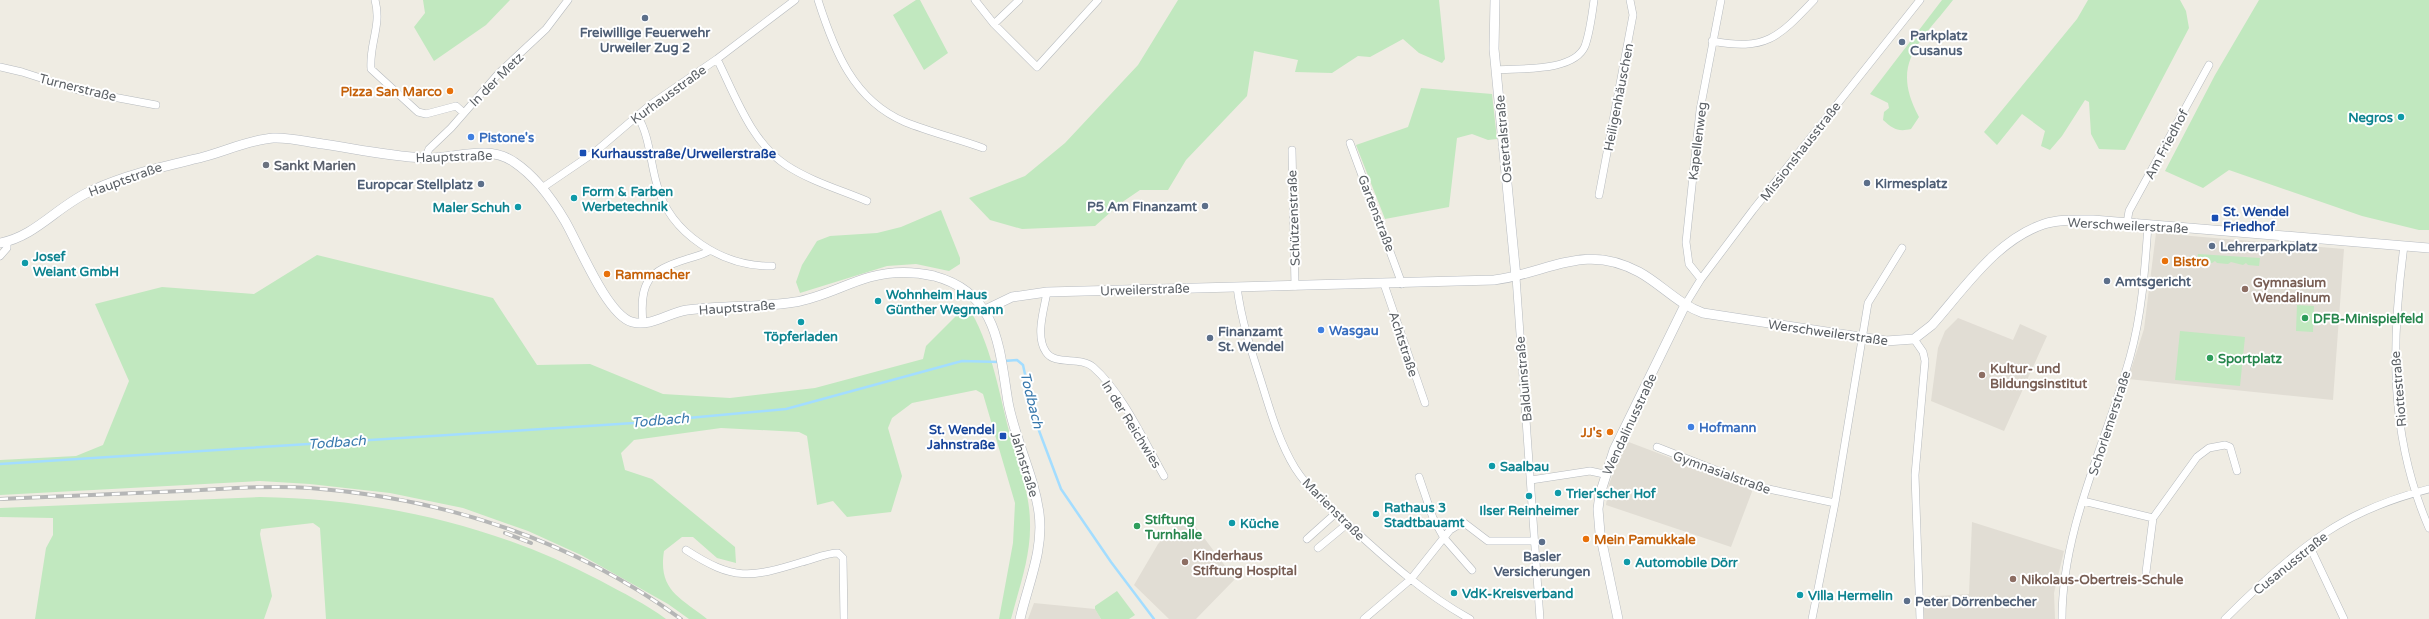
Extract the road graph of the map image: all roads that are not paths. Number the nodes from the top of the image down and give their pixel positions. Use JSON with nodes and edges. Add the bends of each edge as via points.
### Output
{"nodes":[{"id":1,"x":375,"y":0,"type":"edge"},
{"id":2,"x":568,"y":0,"type":"edge"},
{"id":3,"x":795,"y":0,"type":"edge"},
{"id":4,"x":818,"y":0,"type":"edge"},
{"id":5,"x":975,"y":0,"type":"edge"},
{"id":6,"x":1019,"y":0,"type":"edge"},
{"id":7,"x":1098,"y":0,"type":"edge"},
{"id":8,"x":1495,"y":0,"type":"edge"},
{"id":9,"x":1594,"y":0,"type":"edge"},
{"id":10,"x":1630,"y":0,"type":"edge"},
{"id":11,"x":1721,"y":0,"type":"edge"},
{"id":12,"x":1814,"y":0,"type":"edge"},
{"id":13,"x":1920,"y":0,"type":"edge"},
{"id":14,"x":994,"y":24,"type":"junction"},
{"id":15,"x":1712,"y":41,"type":"junction"},
{"id":16,"x":717,"y":59,"type":"junction"},
{"id":17,"x":2208,"y":65,"type":"dead end"},
{"id":18,"x":0,"y":67,"type":"edge"},
{"id":19,"x":1496,"y":70,"type":"junction"},
{"id":20,"x":156,"y":105,"type":"dead end"},
{"id":21,"x":464,"y":113,"type":"junction"},
{"id":22,"x":637,"y":115,"type":"junction"},
{"id":23,"x":1350,"y":143,"type":"dead end"},
{"id":24,"x":983,"y":148,"type":"dead end"},
{"id":25,"x":1292,"y":150,"type":"dead end"},
{"id":26,"x":425,"y":158,"type":"junction"},
{"id":27,"x":542,"y":188,"type":"junction"},
{"id":28,"x":1599,"y":195,"type":"dead end"},
{"id":29,"x":867,"y":202,"type":"dead end"},
{"id":30,"x":2127,"y":223,"type":"junction"},
{"id":31,"x":2148,"y":225,"type":"junction"},
{"id":32,"x":4,"y":243,"type":"edge"},
{"id":33,"x":2404,"y":246,"type":"junction"},
{"id":34,"x":1902,"y":248,"type":"dead end"},
{"id":35,"x":2429,"y":248,"type":"edge"},
{"id":36,"x":710,"y":250,"type":"junction"},
{"id":37,"x":0,"y":256,"type":"edge"},
{"id":38,"x":772,"y":266,"type":"dead end"},
{"id":39,"x":1516,"y":277,"type":"junction"},
{"id":40,"x":1701,"y":279,"type":"junction"},
{"id":41,"x":1384,"y":284,"type":"junction"},
{"id":42,"x":1402,"y":284,"type":"junction"},
{"id":43,"x":1296,"y":286,"type":"junction"},
{"id":44,"x":1237,"y":287,"type":"junction"},
{"id":45,"x":1047,"y":292,"type":"junction"},
{"id":46,"x":1685,"y":305,"type":"junction"},
{"id":47,"x":985,"y":310,"type":"junction"},
{"id":48,"x":643,"y":323,"type":"junction"},
{"id":49,"x":1862,"y":339,"type":"junction"},
{"id":50,"x":1914,"y":339,"type":"junction"},
{"id":51,"x":1425,"y":403,"type":"dead end"},
{"id":52,"x":1656,"y":447,"type":"dead end"},
{"id":53,"x":2238,"y":471,"type":"dead end"},
{"id":54,"x":1604,"y":474,"type":"junction"},
{"id":55,"x":1164,"y":476,"type":"dead end"},
{"id":56,"x":1419,"y":477,"type":"dead end"},
{"id":57,"x":1531,"y":480,"type":"junction"},
{"id":58,"x":2429,"y":489,"type":"edge"},
{"id":59,"x":2416,"y":492,"type":"junction"},
{"id":60,"x":2084,"y":501,"type":"junction"},
{"id":61,"x":1835,"y":503,"type":"junction"},
{"id":62,"x":1336,"y":513,"type":"junction"},
{"id":63,"x":2152,"y":518,"type":"junction"},
{"id":64,"x":1347,"y":524,"type":"junction"},
{"id":65,"x":2429,"y":528,"type":"edge"},
{"id":66,"x":1444,"y":538,"type":"junction"},
{"id":67,"x":1307,"y":539,"type":"dead end"},
{"id":68,"x":1535,"y":541,"type":"junction"},
{"id":69,"x":2309,"y":545,"type":"junction"},
{"id":70,"x":1318,"y":548,"type":"dead end"},
{"id":71,"x":686,"y":550,"type":"dead end"},
{"id":72,"x":1472,"y":570,"type":"dead end"},
{"id":73,"x":2146,"y":572,"type":"dead end"},
{"id":74,"x":1411,"y":579,"type":"junction"},
{"id":75,"x":844,"y":619,"type":"edge"},
{"id":76,"x":1020,"y":619,"type":"edge"},
{"id":77,"x":1364,"y":619,"type":"edge"},
{"id":78,"x":1470,"y":619,"type":"edge"},
{"id":79,"x":1540,"y":619,"type":"edge"},
{"id":80,"x":1618,"y":619,"type":"edge"},
{"id":81,"x":1812,"y":619,"type":"edge"},
{"id":82,"x":1920,"y":619,"type":"edge"},
{"id":83,"x":2062,"y":619,"type":"edge"},
{"id":84,"x":2225,"y":619,"type":"edge"},
{"id":85,"x":2344,"y":619,"type":"edge"}],
"edges":[{"from":1,"to":21,"type":"street","via":[[378,24],[372,49],[371,69],[418,112],[426,114],[456,106]]},
{"from":2,"to":21,"type":"street","name":"In der Metz","via":[[546,29],[499,73]]},
{"from":3,"to":16,"type":"street","name":"Kurhausstraße"},
{"from":4,"to":24,"type":"street","via":[[832,44],[861,91],[877,105],[905,122]]},
{"from":5,"to":14,"type":"street"},
{"from":6,"to":14,"type":"street"},
{"from":7,"to":14,"type":"street","via":[[1037,67]]},
{"from":8,"to":19,"type":"main road","name":"Ostertalstraße","via":[[1493,24]]},
{"from":9,"to":19,"type":"street","via":[[1585,46],[1572,61]]},
{"from":10,"to":28,"type":"street","name":"Heiligenhäuschen","via":[[1633,15]]},
{"from":11,"to":15,"type":"street","name":"Kapellenweg"},
{"from":12,"to":15,"type":"street","via":[[1786,28],[1761,42],[1736,45]]},
{"from":13,"to":40,"type":"street","name":"Missionshausstraße"},
{"from":15,"to":40,"type":"street","name":"Kapellenweg","via":[[1697,136],[1686,242],[1689,264]]},
{"from":16,"to":22,"type":"street","name":"Kurhausstraße"},
{"from":16,"to":29,"type":"street","via":[[746,118],[762,140],[785,164]]},
{"from":17,"to":30,"type":"street","name":"Am Friedhof","via":[[2129,211]]},
{"from":18,"to":20,"type":"street","name":"Turnerstraße","via":[[81,91]]},
{"from":19,"to":39,"type":"main road","name":"Ostertalstraße"},
{"from":21,"to":26,"type":"street","name":"In der Metz","via":[[429,149]]},
{"from":22,"to":27,"type":"street","name":"Kurhausstraße","via":[[595,152]]},
{"from":22,"to":36,"type":"street","via":[[644,128],[657,186],[665,206],[688,234]]},
{"from":23,"to":42,"type":"street","name":"Gartenstraße"},
{"from":25,"to":43,"type":"street","name":"Schützenstraße"},
{"from":26,"to":27,"type":"main road","name":"Hauptstraße","via":[[497,154],[518,164]]},
{"from":26,"to":32,"type":"main road","name":"Hauptstraße","via":[[272,138],[171,163],[92,190],[71,201],[26,235]]},
{"from":27,"to":48,"type":"main road","name":"Hauptstraße","via":[[563,217],[610,305],[625,319]]},
{"from":30,"to":31,"type":"main road","name":"Werschweilerstraße"},
{"from":30,"to":50,"type":"main road","name":"Werschweilerstraße","via":[[2068,220],[2046,223],[2027,231],[1993,256],[1932,325]]},
{"from":31,"to":33,"type":"main road","name":"Werschweilerstraße"},
{"from":31,"to":60,"type":"street","name":"Schorlemerstraße","via":[[2139,315],[2130,356]]},
{"from":32,"to":37,"type":"street","via":[[7,248]]},
{"from":33,"to":35,"type":"main road","name":"Werschweilerstraße"},
{"from":33,"to":59,"type":"street","name":"Riottestraße","via":[[2396,304],[2395,372],[2406,458]]},
{"from":34,"to":49,"type":"street","via":[[1868,303]]},
{"from":36,"to":38,"type":"street","via":[[748,264]]},
{"from":36,"to":48,"type":"street","via":[[663,267],[652,274],[645,283],[642,295]]},
{"from":39,"to":42,"type":"main road","name":"Urweilerstraße"},
{"from":39,"to":46,"type":"main road","name":"Werschweilerstraße","via":[[1571,260],[1608,260],[1624,264],[1643,274]]},
{"from":39,"to":57,"type":"street","name":"Balduinstraße"},
{"from":40,"to":46,"type":"street","name":"Missionshausstraße"},
{"from":41,"to":42,"type":"main road","name":"Urweilerstraße"},
{"from":41,"to":43,"type":"main road","name":"Urweilerstraße"},
{"from":41,"to":51,"type":"street","name":"Achtstraße"},
{"from":43,"to":44,"type":"main road","name":"Urweilerstraße"},
{"from":44,"to":45,"type":"main road","name":"Urweilerstraße"},
{"from":44,"to":62,"type":"street","name":"Marienstraße","via":[[1251,348],[1284,448],[1309,486]]},
{"from":45,"to":47,"type":"main road","name":"Urweilerstraße","via":[[1012,297]]},
{"from":45,"to":55,"type":"street","name":"In der Reichwies","via":[[1041,342],[1046,353],[1052,357],[1078,361],[1102,374]]},
{"from":46,"to":49,"type":"main road","name":"Werschweilerstraße","via":[[1716,315]]},
{"from":46,"to":54,"type":"main road","name":"Wendalinusstraße"},
{"from":47,"to":48,"type":"main road","name":"Hauptstraße","via":[[975,298],[958,285],[915,272],[890,272],[795,302],[684,310]]},
{"from":47,"to":76,"type":"main road","name":"Jahnstraße","via":[[1001,354],[1011,413],[1040,515],[1037,558]]},
{"from":49,"to":50,"type":"main road","name":"Werschweilerstraße"},
{"from":49,"to":61,"type":"street"},
{"from":50,"to":82,"type":"street","via":[[1923,352],[1925,361],[1916,475]]},
{"from":52,"to":61,"type":"street","name":"Gymnasialstraße","via":[[1759,487]]},
{"from":53,"to":63,"type":"street","via":[[2230,447],[2225,445],[2209,448],[2197,457]]},
{"from":54,"to":57,"type":"street","via":[[1590,471]]},
{"from":54,"to":80,"type":"main road","name":"Wendalinusstraße","via":[[1598,509]]},
{"from":56,"to":66,"type":"street","via":[[1433,518]]},
{"from":57,"to":68,"type":"street","name":"Balduinstraße"},
{"from":58,"to":59,"type":"street","name":"Cusanusstraße"},
{"from":59,"to":65,"type":"street","name":"Riottestraße"},
{"from":59,"to":69,"type":"street","name":"Cusanusstraße","via":[[2349,520]]},
{"from":60,"to":63,"type":"street"},
{"from":60,"to":83,"type":"street","name":"Schorlemerstraße","via":[[2064,577]]},
{"from":61,"to":81,"type":"street"},
{"from":62,"to":64,"type":"street","name":"Marienstraße"},
{"from":62,"to":67,"type":"street"},
{"from":63,"to":73,"type":"street"},
{"from":64,"to":70,"type":"street"},
{"from":64,"to":74,"type":"street","name":"Marienstraße"},
{"from":66,"to":68,"type":"street","via":[[1463,522],[1488,541]]},
{"from":66,"to":72,"type":"street"},
{"from":66,"to":74,"type":"street"},
{"from":68,"to":79,"type":"street","name":"Balduinstraße"},
{"from":69,"to":84,"type":"street","name":"Cusanusstraße"},
{"from":69,"to":85,"type":"street"},
{"from":71,"to":75,"type":"street","via":[[709,565],[747,575],[764,574],[838,553],[843,558]]},
{"from":74,"to":77,"type":"street"},
{"from":74,"to":78,"type":"street","name":"Marienstraße"}]}
